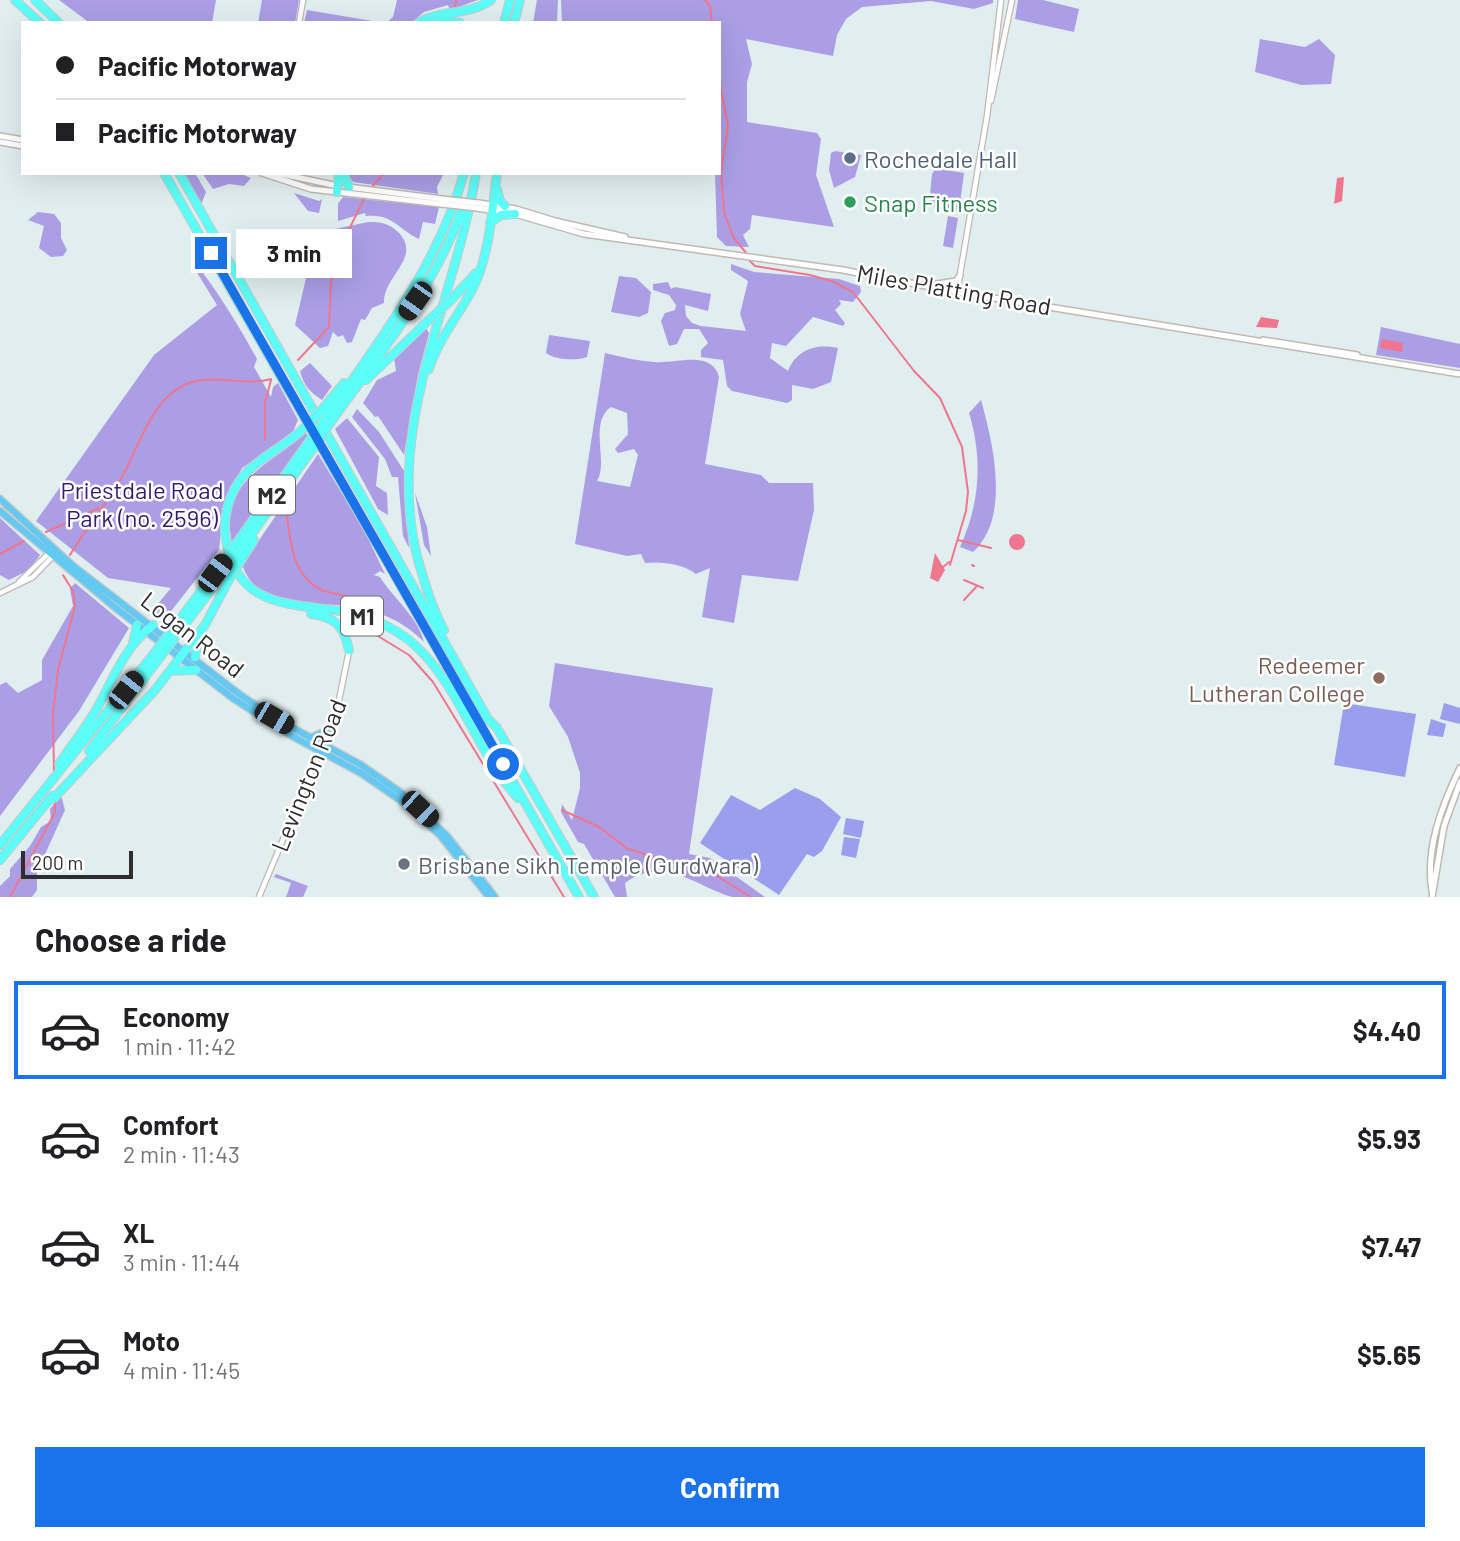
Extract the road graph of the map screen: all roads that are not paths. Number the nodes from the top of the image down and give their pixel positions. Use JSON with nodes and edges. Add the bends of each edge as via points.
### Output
{"nodes":[{"id":1,"x":15,"y":0,"type":"edge"},
{"id":2,"x":36,"y":0,"type":"edge"},
{"id":3,"x":303,"y":0,"type":"edge"},
{"id":4,"x":491,"y":0,"type":"edge"},
{"id":5,"x":510,"y":0,"type":"edge"},
{"id":6,"x":520,"y":0,"type":"edge"},
{"id":7,"x":1001,"y":0,"type":"edge"},
{"id":8,"x":1012,"y":0,"type":"edge"},
{"id":9,"x":448,"y":16,"type":"junction"},
{"id":10,"x":516,"y":20,"type":"edge"},
{"id":11,"x":38,"y":21,"type":"edge"},
{"id":12,"x":57,"y":21,"type":"edge"},
{"id":13,"x":299,"y":21,"type":"edge"},
{"id":14,"x":427,"y":21,"type":"edge"},
{"id":15,"x":432,"y":21,"type":"edge"},
{"id":16,"x":457,"y":21,"type":"edge"},
{"id":17,"x":505,"y":21,"type":"edge"},
{"id":18,"x":987,"y":116,"type":"junction"},
{"id":19,"x":0,"y":136,"type":"edge"},
{"id":20,"x":21,"y":140,"type":"edge"},
{"id":21,"x":0,"y":142,"type":"edge"},
{"id":22,"x":21,"y":146,"type":"edge"},
{"id":23,"x":165,"y":175,"type":"edge"},
{"id":24,"x":179,"y":175,"type":"edge"},
{"id":25,"x":268,"y":175,"type":"edge"},
{"id":26,"x":285,"y":175,"type":"edge"},
{"id":27,"x":338,"y":175,"type":"edge"},
{"id":28,"x":340,"y":175,"type":"edge"},
{"id":29,"x":463,"y":175,"type":"edge"},
{"id":30,"x":474,"y":175,"type":"edge"},
{"id":31,"x":474,"y":175,"type":"edge"},
{"id":32,"x":497,"y":178,"type":"edge"},
{"id":33,"x":349,"y":187,"type":"junction"},
{"id":34,"x":335,"y":189,"type":"junction"},
{"id":35,"x":441,"y":201,"type":"junction"},
{"id":36,"x":505,"y":206,"type":"junction"},
{"id":37,"x":492,"y":207,"type":"junction"},
{"id":38,"x":514,"y":214,"type":"junction"},
{"id":39,"x":490,"y":223,"type":"junction"},
{"id":40,"x":654,"y":243,"type":"junction"},
{"id":41,"x":483,"y":262,"type":"junction"},
{"id":42,"x":960,"y":276,"type":"junction"},
{"id":43,"x":925,"y":286,"type":"junction"},
{"id":44,"x":957,"y":292,"type":"junction"},
{"id":45,"x":1460,"y":374,"type":"edge"},
{"id":46,"x":343,"y":405,"type":"junction"},
{"id":47,"x":324,"y":419,"type":"junction"},
{"id":48,"x":410,"y":439,"type":"junction"},
{"id":49,"x":312,"y":444,"type":"junction"},
{"id":50,"x":0,"y":499,"type":"edge"},
{"id":51,"x":0,"y":511,"type":"edge"},
{"id":52,"x":51,"y":555,"type":"junction"},
{"id":53,"x":237,"y":555,"type":"junction"},
{"id":54,"x":229,"y":567,"type":"junction"},
{"id":55,"x":244,"y":579,"type":"junction"},
{"id":56,"x":0,"y":593,"type":"edge"},
{"id":57,"x":137,"y":625,"type":"junction"},
{"id":58,"x":153,"y":625,"type":"junction"},
{"id":59,"x":145,"y":631,"type":"junction"},
{"id":60,"x":200,"y":631,"type":"junction"},
{"id":61,"x":133,"y":646,"type":"junction"},
{"id":62,"x":349,"y":650,"type":"joint"},
{"id":63,"x":158,"y":653,"type":"junction"},
{"id":64,"x":183,"y":654,"type":"junction"},
{"id":65,"x":195,"y":657,"type":"junction"},
{"id":66,"x":196,"y":670,"type":"junction"},
{"id":67,"x":170,"y":671,"type":"junction"},
{"id":68,"x":497,"y":728,"type":"junction"},
{"id":69,"x":329,"y":730,"type":"junction"},
{"id":70,"x":310,"y":737,"type":"junction"},
{"id":71,"x":321,"y":747,"type":"junction"},
{"id":72,"x":1460,"y":768,"type":"edge"},
{"id":73,"x":57,"y":769,"type":"junction"},
{"id":74,"x":1460,"y":782,"type":"edge"},
{"id":75,"x":63,"y":786,"type":"junction"},
{"id":76,"x":1460,"y":803,"type":"edge"},
{"id":77,"x":1447,"y":804,"type":"junction"},
{"id":78,"x":527,"y":807,"type":"junction"},
{"id":79,"x":1459,"y":810,"type":"edge"},
{"id":80,"x":0,"y":845,"type":"edge"},
{"id":81,"x":0,"y":860,"type":"edge"},
{"id":82,"x":1432,"y":894,"type":"edge"},
{"id":83,"x":259,"y":897,"type":"edge"},
{"id":84,"x":488,"y":897,"type":"edge"},
{"id":85,"x":495,"y":897,"type":"edge"},
{"id":86,"x":579,"y":897,"type":"edge"},
{"id":87,"x":594,"y":897,"type":"edge"}],
"edges":[{"from":1,"to":11,"type":"highway"},
{"from":2,"to":12,"type":"highway"},
{"from":3,"to":13,"type":"street"},
{"from":4,"to":9,"type":"highway"},
{"from":5,"to":17,"type":"highway"},
{"from":6,"to":10,"type":"highway"},
{"from":7,"to":18,"type":"street"},
{"from":8,"to":18,"type":"street"},
{"from":9,"to":14,"type":"highway"},
{"from":9,"to":15,"type":"highway"},
{"from":9,"to":16,"type":"highway"},
{"from":18,"to":42,"type":"street"},
{"from":19,"to":20,"type":"main road"},
{"from":21,"to":22,"type":"main road"},
{"from":23,"to":78,"type":"highway"},
{"from":24,"to":68,"type":"highway"},
{"from":25,"to":34,"type":"main road","name":"Miles Platting Road","via":[[298,186]]},
{"from":26,"to":34,"type":"main road","name":"Miles Platting Road"},
{"from":27,"to":34,"type":"highway"},
{"from":28,"to":33,"type":"highway"},
{"from":29,"to":47,"type":"highway","number":"M2","via":[[435,252]]},
{"from":30,"to":46,"type":"highway","number":"M2","via":[[436,268]]},
{"from":31,"to":48,"type":"highway"},
{"from":32,"to":36,"type":"highway"},
{"from":32,"to":37,"type":"highway"},
{"from":33,"to":34,"type":"main road","name":"Miles Platting Road"},
{"from":33,"to":35,"type":"main road","name":"Miles Platting Road"},
{"from":34,"to":35,"type":"main road","name":"Miles Platting Road","via":[[371,197]]},
{"from":35,"to":37,"type":"main road","name":"Miles Platting Road","bridge":true},
{"from":36,"to":37,"type":"main road","name":"Miles Platting Road"},
{"from":36,"to":40,"type":"main road","name":"Miles Platting Road","via":[[570,226]]},
{"from":37,"to":38,"type":"main road","name":"Miles Platting Road"},
{"from":37,"to":39,"type":"highway"},
{"from":38,"to":39,"type":"highway","via":[[501,215]]},
{"from":38,"to":40,"type":"main road","name":"Miles Platting Road","via":[[584,234]]},
{"from":39,"to":41,"type":"highway"},
{"from":40,"to":43,"type":"main road","name":"Miles Platting Road"},
{"from":41,"to":46,"type":"highway","bridge":true,"via":[[452,299]]},
{"from":41,"to":48,"type":"highway","via":[[433,357]]},
{"from":42,"to":43,"type":"main road","via":[[952,282]]},
{"from":42,"to":44,"type":"street"},
{"from":43,"to":44,"type":"main road","name":"Miles Platting Road"},
{"from":44,"to":45,"type":"main road","name":"Miles Platting Road"},
{"from":46,"to":47,"type":"highway","number":"M2"},
{"from":47,"to":49,"type":"highway","number":"M2","bridge":true},
{"from":47,"to":55,"type":"highway","number":"M1","bridge":true,"via":[[250,469],[231,497],[226,542]]},
{"from":48,"to":68,"type":"highway","via":[[410,520],[426,589]]},
{"from":49,"to":53,"type":"highway","number":"M2"},
{"from":49,"to":53,"type":"highway","number":"M2"},
{"from":50,"to":52,"type":"main road","name":"Logan Road"},
{"from":51,"to":52,"type":"main road","name":"Logan Road"},
{"from":52,"to":56,"type":"street"},
{"from":52,"to":57,"type":"main road","name":"Logan Road"},
{"from":52,"to":58,"type":"main road","name":"Logan Road"},
{"from":53,"to":54,"type":"highway","number":"M2","bridge":true},
{"from":54,"to":60,"type":"highway"},
{"from":54,"to":63,"type":"highway","number":"M2","bridge":true},
{"from":55,"to":62,"type":"highway","via":[[249,589],[274,606],[335,621],[344,631]]},
{"from":55,"to":78,"type":"highway","number":"M1","via":[[279,604],[362,616],[409,641],[437,671],[509,788]]},
{"from":57,"to":59,"type":"main road","name":"Logan Road"},
{"from":57,"to":61,"type":"highway"},
{"from":58,"to":59,"type":"highway"},
{"from":58,"to":64,"type":"main road","name":"Logan Road"},
{"from":59,"to":61,"type":"highway"},
{"from":59,"to":64,"type":"main road","name":"Logan Road"},
{"from":60,"to":64,"type":"highway"},
{"from":60,"to":65,"type":"highway"},
{"from":61,"to":73,"type":"highway"},
{"from":62,"to":69,"type":"street","name":"Levington Road","via":[[341,697]]},
{"from":63,"to":73,"type":"highway","number":"M2"},
{"from":63,"to":75,"type":"highway","number":"M2"},
{"from":64,"to":65,"type":"main road","name":"Logan Road"},
{"from":64,"to":66,"type":"main road","name":"Logan Road"},
{"from":64,"to":67,"type":"highway"},
{"from":65,"to":70,"type":"main road","name":"Logan Road","via":[[254,705]]},
{"from":66,"to":67,"type":"highway"},
{"from":66,"to":71,"type":"main road","name":"Logan Road","via":[[260,716]]},
{"from":67,"to":75,"type":"highway"},
{"from":68,"to":87,"type":"highway"},
{"from":69,"to":70,"type":"main road"},
{"from":69,"to":71,"type":"street","name":"Levington Road"},
{"from":70,"to":71,"type":"main road","name":"Logan Road"},
{"from":71,"to":83,"type":"street","name":"Levington Road"},
{"from":71,"to":84,"type":"main road","name":"Logan Road","via":[[417,813]]},
{"from":71,"to":85,"type":"main road","name":"Logan Road","via":[[370,770],[420,809]]},
{"from":72,"to":77,"type":"main road"},
{"from":73,"to":80,"type":"highway","number":"M2"},
{"from":74,"to":77,"type":"main road"},
{"from":75,"to":81,"type":"highway","number":"M2"},
{"from":76,"to":77,"type":"street"},
{"from":77,"to":79,"type":"street"},
{"from":77,"to":82,"type":"main road","via":[[1433,851]]},
{"from":78,"to":86,"type":"highway","number":"M1"}]}
